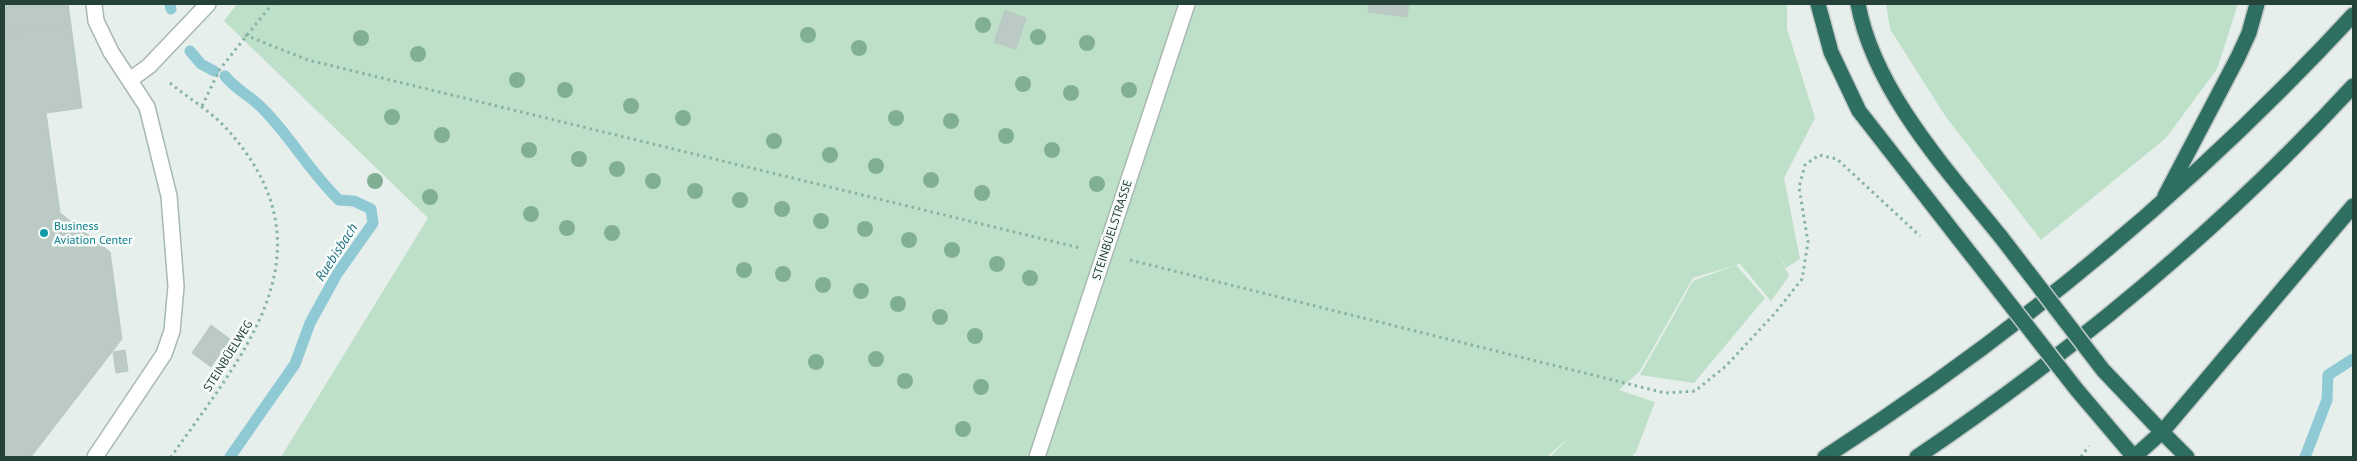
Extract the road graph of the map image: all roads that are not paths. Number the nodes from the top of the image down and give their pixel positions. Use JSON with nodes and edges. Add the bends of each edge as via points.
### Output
{"nodes":[{"id":1,"x":94,"y":4,"type":"edge"},
{"id":2,"x":208,"y":4,"type":"edge"},
{"id":3,"x":1187,"y":4,"type":"edge"},
{"id":4,"x":1818,"y":4,"type":"edge"},
{"id":5,"x":1858,"y":4,"type":"edge"},
{"id":6,"x":2257,"y":4,"type":"edge"},
{"id":7,"x":2353,"y":15,"type":"edge"},
{"id":8,"x":130,"y":80,"type":"junction"},
{"id":9,"x":2353,"y":86,"type":"edge"},
{"id":10,"x":2159,"y":206,"type":"junction"},
{"id":11,"x":2353,"y":206,"type":"edge"},
{"id":12,"x":2162,"y":432,"type":"junction"},
{"id":13,"x":95,"y":457,"type":"edge"},
{"id":14,"x":1037,"y":457,"type":"edge"},
{"id":15,"x":1825,"y":457,"type":"edge"},
{"id":16,"x":1917,"y":457,"type":"edge"},
{"id":17,"x":2134,"y":457,"type":"edge"},
{"id":18,"x":2187,"y":457,"type":"edge"}],
"edges":[{"from":1,"to":8,"type":"street","via":[[96,21]]},
{"from":2,"to":8,"type":"street","via":[[149,66]]},
{"from":3,"to":14,"type":"street","name":"STEINBÜELSTRASSE"},
{"from":4,"to":17,"type":"highway","bridge":true,"via":[[1831,52],[1860,111]]},
{"from":5,"to":12,"type":"highway","bridge":true,"via":[[1871,47],[1897,100],[1948,171],[2104,370]]},
{"from":6,"to":10,"type":"highway","via":[[2238,57]]},
{"from":7,"to":10,"type":"highway","via":[[2243,129]]},
{"from":8,"to":13,"type":"street","via":[[147,107],[169,196],[176,286],[172,331],[164,354]]},
{"from":9,"to":16,"type":"highway","via":[[2268,173],[2128,297],[1981,414]]},
{"from":10,"to":15,"type":"highway","via":[[1987,346]]},
{"from":11,"to":12,"type":"highway"},
{"from":12,"to":17,"type":"highway"},
{"from":12,"to":18,"type":"highway"}]}
